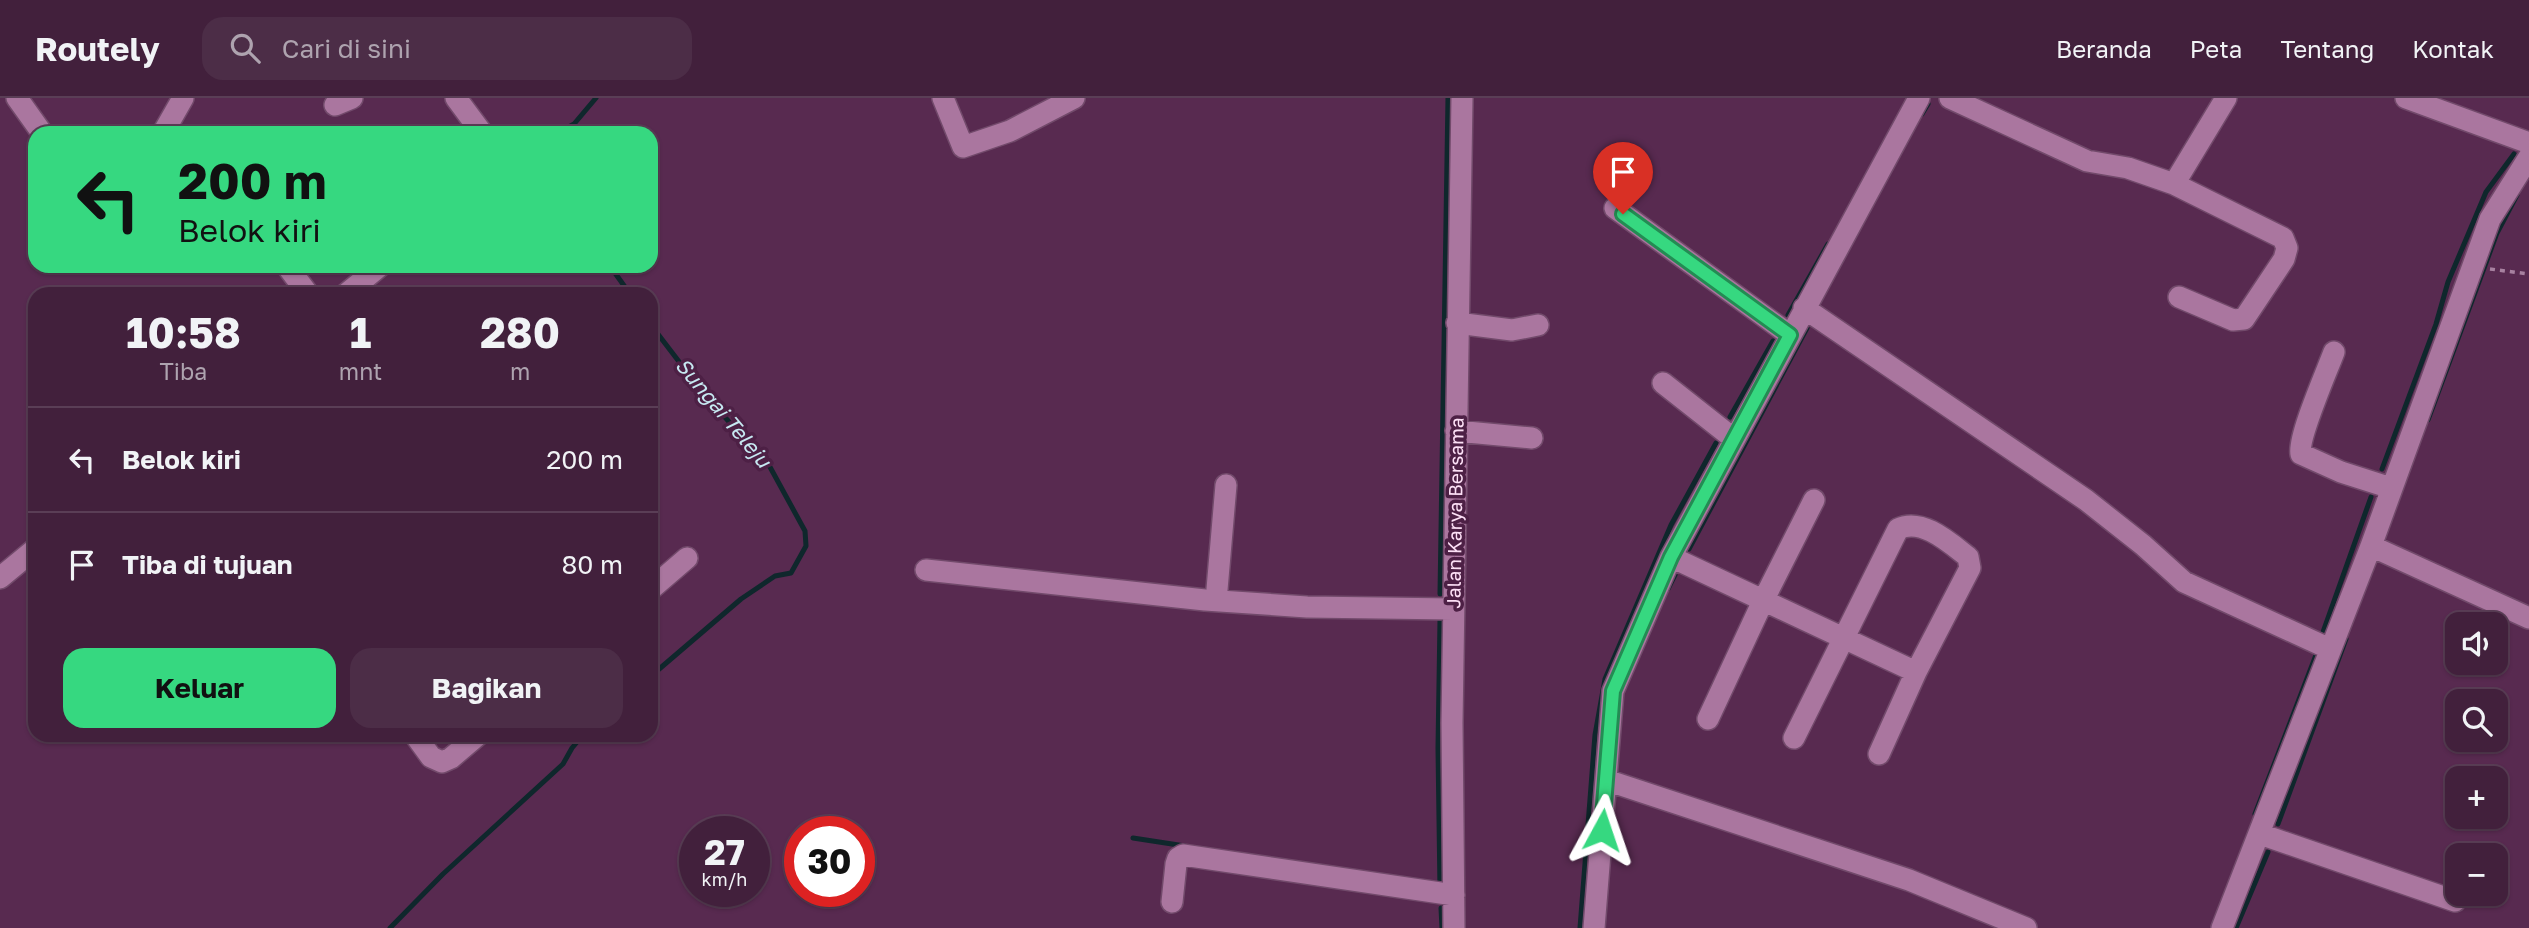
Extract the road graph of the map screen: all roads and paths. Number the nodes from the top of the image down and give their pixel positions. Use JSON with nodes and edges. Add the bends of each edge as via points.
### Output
{"nodes":[{"id":1,"x":17,"y":98,"type":"edge"},
{"id":2,"x":456,"y":98,"type":"edge"},
{"id":3,"x":943,"y":98,"type":"edge"},
{"id":4,"x":1074,"y":98,"type":"edge"},
{"id":5,"x":1462,"y":98,"type":"edge"},
{"id":6,"x":1919,"y":98,"type":"edge"},
{"id":7,"x":1950,"y":98,"type":"edge"},
{"id":8,"x":2226,"y":98,"type":"edge"},
{"id":9,"x":2408,"y":98,"type":"edge"},
{"id":10,"x":37,"y":126,"type":"edge"},
{"id":11,"x":477,"y":126,"type":"edge"},
{"id":12,"x":2529,"y":143,"type":"edge"},
{"id":13,"x":2529,"y":157,"type":"edge"},
{"id":14,"x":2174,"y":184,"type":"junction"},
{"id":15,"x":1615,"y":208,"type":"dead end"},
{"id":16,"x":2485,"y":268,"type":"dead end"},
{"id":17,"x":364,"y":273,"type":"edge"},
{"id":18,"x":2529,"y":274,"type":"edge"},
{"id":19,"x":352,"y":287,"type":"edge"},
{"id":20,"x":2179,"y":297,"type":"dead end"},
{"id":21,"x":1804,"y":308,"type":"junction"},
{"id":22,"x":1457,"y":323,"type":"junction"},
{"id":23,"x":1538,"y":325,"type":"dead end"},
{"id":24,"x":1790,"y":335,"type":"junction"},
{"id":25,"x":2334,"y":352,"type":"dead end"},
{"id":26,"x":1663,"y":383,"type":"dead end"},
{"id":27,"x":1456,"y":431,"type":"junction"},
{"id":28,"x":1532,"y":438,"type":"dead end"},
{"id":29,"x":1734,"y":439,"type":"junction"},
{"id":30,"x":1226,"y":485,"type":"dead end"},
{"id":31,"x":2391,"y":488,"type":"junction"},
{"id":32,"x":1814,"y":500,"type":"dead end"},
{"id":33,"x":2371,"y":546,"type":"junction"},
{"id":34,"x":28,"y":555,"type":"edge"},
{"id":35,"x":1671,"y":557,"type":"junction"},
{"id":36,"x":687,"y":558,"type":"dead end"},
{"id":37,"x":926,"y":570,"type":"dead end"},
{"id":38,"x":0,"y":578,"type":"edge"},
{"id":39,"x":658,"y":583,"type":"edge"},
{"id":40,"x":1216,"y":601,"type":"junction"},
{"id":41,"x":1763,"y":601,"type":"junction"},
{"id":42,"x":1453,"y":609,"type":"junction"},
{"id":43,"x":2529,"y":618,"type":"edge"},
{"id":44,"x":1842,"y":638,"type":"junction"},
{"id":45,"x":2330,"y":649,"type":"junction"},
{"id":46,"x":1916,"y":672,"type":"junction"},
{"id":47,"x":1708,"y":719,"type":"dead end"},
{"id":48,"x":1794,"y":738,"type":"dead end"},
{"id":49,"x":420,"y":742,"type":"edge"},
{"id":50,"x":470,"y":742,"type":"edge"},
{"id":51,"x":1879,"y":754,"type":"dead end"},
{"id":52,"x":1606,"y":780,"type":"junction"},
{"id":53,"x":2260,"y":834,"type":"junction"},
{"id":54,"x":1454,"y":895,"type":"junction"},
{"id":55,"x":2445,"y":898,"type":"edge"},
{"id":56,"x":1172,"y":902,"type":"dead end"},
{"id":57,"x":1454,"y":928,"type":"edge"},
{"id":58,"x":1594,"y":928,"type":"edge"},
{"id":59,"x":2026,"y":928,"type":"edge"},
{"id":60,"x":2222,"y":928,"type":"edge"}],
"edges":[{"from":1,"to":10,"type":"street"},
{"from":2,"to":11,"type":"street"},
{"from":3,"to":4,"type":"street","via":[[963,147],[1010,131]]},
{"from":5,"to":22,"type":"street","name":"Jalan Karya Bersama"},
{"from":6,"to":21,"type":"street"},
{"from":7,"to":14,"type":"street","via":[[2087,161],[2128,168]]},
{"from":8,"to":14,"type":"street"},
{"from":9,"to":12,"type":"street"},
{"from":13,"to":31,"type":"street","via":[[2490,219]]},
{"from":14,"to":20,"type":"street","via":[[2283,238],[2287,248],[2244,319],[2233,320]]},
{"from":15,"to":24,"type":"street"},
{"from":16,"to":18,"type":"path"},
{"from":17,"to":19,"type":"street"},
{"from":21,"to":24,"type":"street"},
{"from":21,"to":45,"type":"street","via":[[2086,500],[2184,582]]},
{"from":22,"to":23,"type":"street","via":[[1512,330]]},
{"from":22,"to":27,"type":"street","name":"Jalan Karya Bersama"},
{"from":24,"to":29,"type":"street"},
{"from":25,"to":31,"type":"street","via":[[2299,450],[2341,472]]},
{"from":26,"to":29,"type":"street"},
{"from":27,"to":28,"type":"street"},
{"from":27,"to":42,"type":"street","name":"Jalan Karya Bersama"},
{"from":29,"to":35,"type":"street"},
{"from":30,"to":40,"type":"street"},
{"from":31,"to":33,"type":"street"},
{"from":32,"to":41,"type":"street"},
{"from":33,"to":43,"type":"street"},
{"from":33,"to":45,"type":"street"},
{"from":34,"to":38,"type":"street"},
{"from":35,"to":41,"type":"street"},
{"from":35,"to":52,"type":"street","via":[[1613,691]]},
{"from":36,"to":39,"type":"street"},
{"from":37,"to":40,"type":"street"},
{"from":40,"to":42,"type":"street"},
{"from":41,"to":44,"type":"street"},
{"from":41,"to":47,"type":"street"},
{"from":42,"to":54,"type":"street","name":"Jalan Karya Bersama"},
{"from":44,"to":46,"type":"street"},
{"from":44,"to":46,"type":"street","via":[[1898,529],[1907,524],[1920,526],[1968,557],[1970,568]]},
{"from":44,"to":48,"type":"street"},
{"from":45,"to":53,"type":"street"},
{"from":46,"to":51,"type":"street"},
{"from":49,"to":50,"type":"street","via":[[431,757],[442,762]]},
{"from":52,"to":58,"type":"street"},
{"from":52,"to":59,"type":"street","via":[[1909,880]]},
{"from":53,"to":55,"type":"street"},
{"from":53,"to":60,"type":"street"},
{"from":54,"to":56,"type":"street","via":[[1183,855],[1176,864]]},
{"from":54,"to":57,"type":"street","name":"Jalan Karya Bersama"}]}
